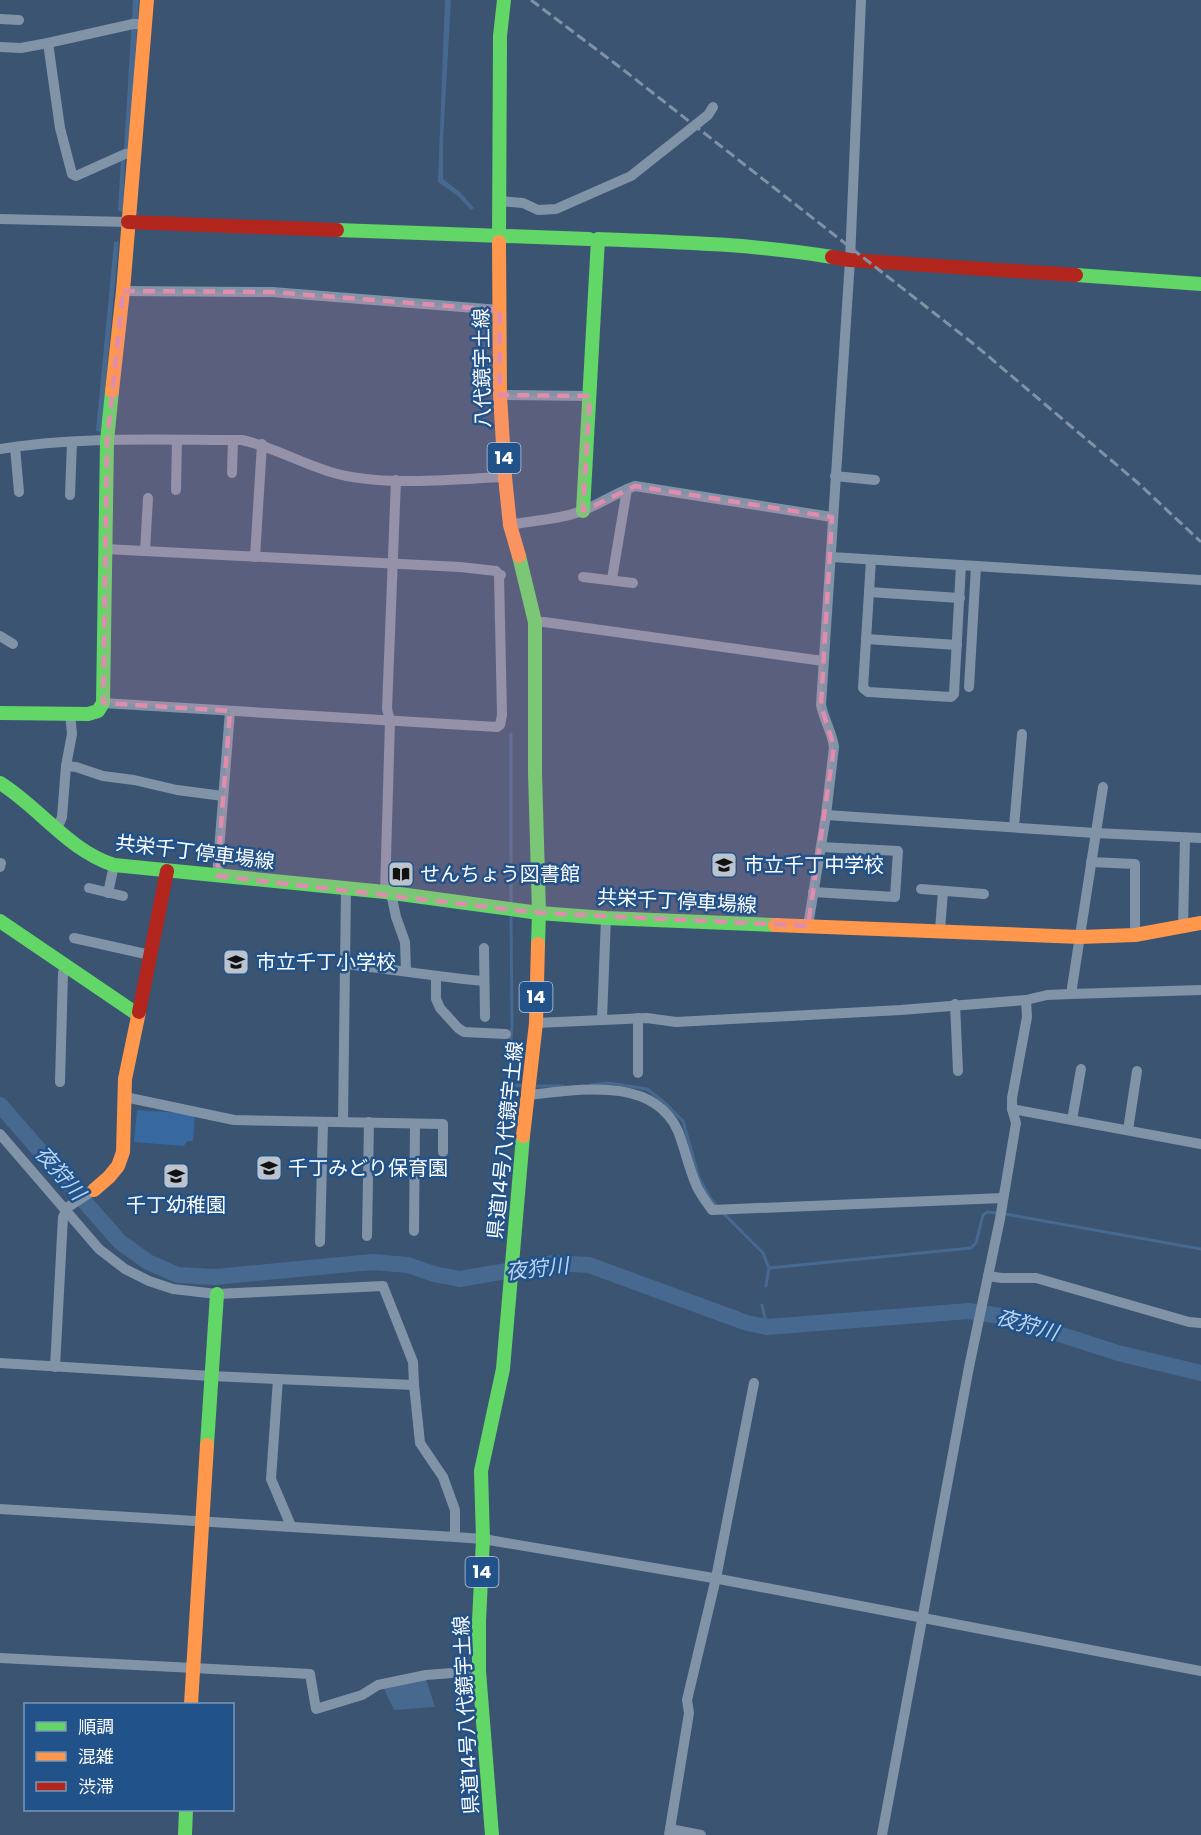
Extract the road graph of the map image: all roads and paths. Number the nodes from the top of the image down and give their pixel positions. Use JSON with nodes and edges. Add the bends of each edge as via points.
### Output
{"nodes":[{"id":1,"x":147,"y":0,"type":"edge"},
{"id":2,"x":504,"y":0,"type":"edge"},
{"id":3,"x":861,"y":0,"type":"edge"},
{"id":4,"x":0,"y":19,"type":"edge"},
{"id":5,"x":19,"y":20,"type":"dead end"},
{"id":6,"x":144,"y":24,"type":"junction"},
{"id":7,"x":48,"y":43,"type":"junction"},
{"id":8,"x":0,"y":47,"type":"edge"},
{"id":9,"x":713,"y":107,"type":"dead end"},
{"id":10,"x":134,"y":153,"type":"junction"},
{"id":11,"x":500,"y":201,"type":"junction"},
{"id":12,"x":0,"y":219,"type":"edge"},
{"id":13,"x":128,"y":222,"type":"junction"},
{"id":14,"x":500,"y":235,"type":"junction"},
{"id":15,"x":589,"y":239,"type":"dead end"},
{"id":16,"x":850,"y":260,"type":"junction"},
{"id":17,"x":1201,"y":284,"type":"edge"},
{"id":18,"x":123,"y":291,"type":"junction"},
{"id":19,"x":500,"y":310,"type":"junction"},
{"id":20,"x":500,"y":394,"type":"junction"},
{"id":21,"x":590,"y":396,"type":"junction"},
{"id":22,"x":177,"y":440,"type":"junction"},
{"id":23,"x":233,"y":440,"type":"junction"},
{"id":24,"x":107,"y":441,"type":"junction"},
{"id":25,"x":72,"y":442,"type":"junction"},
{"id":26,"x":262,"y":444,"type":"junction"},
{"id":27,"x":15,"y":447,"type":"junction"},
{"id":28,"x":0,"y":449,"type":"edge"},
{"id":29,"x":232,"y":473,"type":"dead end"},
{"id":30,"x":835,"y":476,"type":"junction"},
{"id":31,"x":505,"y":477,"type":"junction"},
{"id":32,"x":396,"y":480,"type":"junction"},
{"id":33,"x":875,"y":480,"type":"dead end"},
{"id":34,"x":627,"y":489,"type":"junction"},
{"id":35,"x":176,"y":490,"type":"dead end"},
{"id":36,"x":19,"y":492,"type":"dead end"},
{"id":37,"x":70,"y":495,"type":"dead end"},
{"id":38,"x":148,"y":498,"type":"dead end"},
{"id":39,"x":583,"y":511,"type":"junction"},
{"id":40,"x":832,"y":517,"type":"junction"},
{"id":41,"x":510,"y":525,"type":"junction"},
{"id":42,"x":105,"y":549,"type":"junction"},
{"id":43,"x":145,"y":551,"type":"junction"},
{"id":44,"x":255,"y":557,"type":"junction"},
{"id":45,"x":831,"y":557,"type":"junction"},
{"id":46,"x":871,"y":560,"type":"junction"},
{"id":47,"x":392,"y":565,"type":"junction"},
{"id":48,"x":961,"y":565,"type":"junction"},
{"id":49,"x":976,"y":566,"type":"junction"},
{"id":50,"x":583,"y":577,"type":"dead end"},
{"id":51,"x":612,"y":579,"type":"junction"},
{"id":52,"x":1201,"y":580,"type":"edge"},
{"id":53,"x":633,"y":583,"type":"dead end"},
{"id":54,"x":869,"y":592,"type":"junction"},
{"id":55,"x":960,"y":598,"type":"junction"},
{"id":56,"x":535,"y":622,"type":"junction"},
{"id":57,"x":0,"y":636,"type":"edge"},
{"id":58,"x":866,"y":639,"type":"junction"},
{"id":59,"x":13,"y":644,"type":"dead end"},
{"id":60,"x":957,"y":645,"type":"junction"},
{"id":61,"x":823,"y":661,"type":"junction"},
{"id":62,"x":969,"y":687,"type":"dead end"},
{"id":63,"x":103,"y":703,"type":"junction"},
{"id":64,"x":230,"y":711,"type":"junction"},
{"id":65,"x":0,"y":713,"type":"edge"},
{"id":66,"x":70,"y":713,"type":"junction"},
{"id":67,"x":390,"y":721,"type":"junction"},
{"id":68,"x":1022,"y":734,"type":"dead end"},
{"id":69,"x":66,"y":766,"type":"junction"},
{"id":70,"x":0,"y":783,"type":"edge"},
{"id":71,"x":1103,"y":787,"type":"dead end"},
{"id":72,"x":224,"y":796,"type":"junction"},
{"id":73,"x":826,"y":815,"type":"junction"},
{"id":74,"x":1014,"y":827,"type":"junction"},
{"id":75,"x":57,"y":829,"type":"junction"},
{"id":76,"x":1095,"y":833,"type":"junction"},
{"id":77,"x":1185,"y":838,"type":"junction"},
{"id":78,"x":1201,"y":838,"type":"edge"},
{"id":79,"x":821,"y":847,"type":"junction"},
{"id":80,"x":1091,"y":862,"type":"junction"},
{"id":81,"x":114,"y":865,"type":"junction"},
{"id":82,"x":167,"y":871,"type":"junction"},
{"id":83,"x":217,"y":876,"type":"junction"},
{"id":84,"x":89,"y":888,"type":"dead end"},
{"id":85,"x":346,"y":889,"type":"junction"},
{"id":86,"x":921,"y":889,"type":"dead end"},
{"id":87,"x":943,"y":891,"type":"junction"},
{"id":88,"x":108,"y":892,"type":"junction"},
{"id":89,"x":813,"y":892,"type":"junction"},
{"id":90,"x":388,"y":893,"type":"junction"},
{"id":91,"x":984,"y":894,"type":"dead end"},
{"id":92,"x":123,"y":896,"type":"dead end"},
{"id":93,"x":535,"y":912,"type":"junction"},
{"id":94,"x":606,"y":918,"type":"junction"},
{"id":95,"x":0,"y":921,"type":"edge"},
{"id":96,"x":1201,"y":923,"type":"edge"},
{"id":97,"x":808,"y":926,"type":"junction"},
{"id":98,"x":1183,"y":927,"type":"junction"},
{"id":99,"x":940,"y":930,"type":"junction"},
{"id":100,"x":1136,"y":935,"type":"junction"},
{"id":101,"x":74,"y":938,"type":"dead end"},
{"id":102,"x":1080,"y":938,"type":"junction"},
{"id":103,"x":484,"y":948,"type":"dead end"},
{"id":104,"x":150,"y":955,"type":"junction"},
{"id":105,"x":345,"y":964,"type":"junction"},
{"id":106,"x":65,"y":966,"type":"junction"},
{"id":107,"x":406,"y":971,"type":"junction"},
{"id":108,"x":436,"y":977,"type":"junction"},
{"id":109,"x":484,"y":981,"type":"junction"},
{"id":110,"x":1201,"y":990,"type":"edge"},
{"id":111,"x":1071,"y":994,"type":"junction"},
{"id":112,"x":1026,"y":1000,"type":"junction"},
{"id":113,"x":955,"y":1004,"type":"junction"},
{"id":114,"x":137,"y":1014,"type":"junction"},
{"id":115,"x":485,"y":1017,"type":"dead end"},
{"id":116,"x":638,"y":1018,"type":"junction"},
{"id":117,"x":602,"y":1019,"type":"junction"},
{"id":118,"x":536,"y":1023,"type":"junction"},
{"id":119,"x":506,"y":1034,"type":"dead end"},
{"id":120,"x":1081,"y":1069,"type":"dead end"},
{"id":121,"x":958,"y":1071,"type":"dead end"},
{"id":122,"x":1137,"y":1071,"type":"dead end"},
{"id":123,"x":638,"y":1072,"type":"dead end"},
{"id":124,"x":60,"y":1082,"type":"dead end"},
{"id":125,"x":529,"y":1089,"type":"junction"},
{"id":126,"x":125,"y":1097,"type":"junction"},
{"id":127,"x":1012,"y":1109,"type":"junction"},
{"id":128,"x":1072,"y":1120,"type":"junction"},
{"id":129,"x":343,"y":1121,"type":"junction"},
{"id":130,"x":323,"y":1122,"type":"junction"},
{"id":131,"x":369,"y":1122,"type":"junction"},
{"id":132,"x":415,"y":1124,"type":"junction"},
{"id":133,"x":1128,"y":1130,"type":"junction"},
{"id":134,"x":0,"y":1134,"type":"edge"},
{"id":135,"x":1201,"y":1144,"type":"edge"},
{"id":136,"x":443,"y":1152,"type":"dead end"},
{"id":137,"x":94,"y":1190,"type":"joint"},
{"id":138,"x":1003,"y":1198,"type":"junction"},
{"id":139,"x":67,"y":1208,"type":"junction"},
{"id":140,"x":414,"y":1231,"type":"dead end"},
{"id":141,"x":368,"y":1236,"type":"dead end"},
{"id":142,"x":320,"y":1242,"type":"dead end"},
{"id":143,"x":987,"y":1279,"type":"junction"},
{"id":144,"x":216,"y":1294,"type":"junction"},
{"id":145,"x":1201,"y":1323,"type":"edge"},
{"id":146,"x":0,"y":1364,"type":"edge"},
{"id":147,"x":55,"y":1366,"type":"junction"},
{"id":148,"x":212,"y":1376,"type":"junction"},
{"id":149,"x":278,"y":1379,"type":"junction"},
{"id":150,"x":754,"y":1383,"type":"dead end"},
{"id":151,"x":414,"y":1385,"type":"junction"},
{"id":152,"x":0,"y":1509,"type":"edge"},
{"id":153,"x":202,"y":1521,"type":"junction"},
{"id":154,"x":291,"y":1526,"type":"junction"},
{"id":155,"x":454,"y":1538,"type":"junction"},
{"id":156,"x":483,"y":1539,"type":"junction"},
{"id":157,"x":716,"y":1578,"type":"junction"},
{"id":158,"x":922,"y":1618,"type":"junction"},
{"id":159,"x":0,"y":1658,"type":"edge"},
{"id":160,"x":193,"y":1669,"type":"junction"},
{"id":161,"x":479,"y":1671,"type":"junction"},
{"id":162,"x":1201,"y":1671,"type":"edge"},
{"id":163,"x":191,"y":1703,"type":"edge"},
{"id":164,"x":186,"y":1811,"type":"edge"},
{"id":165,"x":669,"y":1832,"type":"edge"},
{"id":166,"x":185,"y":1835,"type":"edge"},
{"id":167,"x":492,"y":1835,"type":"edge"},
{"id":168,"x":701,"y":1835,"type":"edge"},
{"id":169,"x":882,"y":1835,"type":"edge"}],
"edges":[{"from":1,"to":6,"type":"street"},
{"from":2,"to":11,"type":"street","name":"八代鏡宇土線","number":"14","via":[[500,36]]},
{"from":3,"to":16,"type":"street"},
{"from":4,"to":5,"type":"street"},
{"from":6,"to":7,"type":"street"},
{"from":6,"to":10,"type":"street"},
{"from":7,"to":8,"type":"street"},
{"from":7,"to":10,"type":"street","via":[[60,128],[72,174],[76,176]]},
{"from":9,"to":11,"type":"street","via":[[650,162],[613,184],[545,211],[523,203]]},
{"from":10,"to":13,"type":"street"},
{"from":11,"to":14,"type":"street","name":"八代鏡宇土線","number":"14"},
{"from":12,"to":13,"type":"street"},
{"from":13,"to":14,"type":"street"},
{"from":13,"to":18,"type":"street"},
{"from":14,"to":15,"type":"street"},
{"from":14,"to":19,"type":"street","name":"八代鏡宇土線","number":"14"},
{"from":16,"to":17,"type":"street"},
{"from":16,"to":21,"type":"street","via":[[715,243],[598,239]]},
{"from":16,"to":30,"type":"street"},
{"from":18,"to":19,"type":"street","via":[[272,292]]},
{"from":18,"to":24,"type":"street"},
{"from":19,"to":20,"type":"street","name":"八代鏡宇土線","number":"14"},
{"from":20,"to":21,"type":"street"},
{"from":20,"to":31,"type":"street","name":"八代鏡宇土線","number":"14"},
{"from":21,"to":39,"type":"street"},
{"from":22,"to":23,"type":"street"},
{"from":22,"to":24,"type":"street"},
{"from":22,"to":35,"type":"street"},
{"from":23,"to":26,"type":"street"},
{"from":23,"to":29,"type":"street"},
{"from":24,"to":25,"type":"street"},
{"from":24,"to":42,"type":"street"},
{"from":25,"to":27,"type":"street"},
{"from":25,"to":37,"type":"street"},
{"from":26,"to":32,"type":"street","via":[[335,473]]},
{"from":26,"to":44,"type":"street"},
{"from":27,"to":28,"type":"street"},
{"from":27,"to":36,"type":"street"},
{"from":30,"to":33,"type":"street"},
{"from":30,"to":40,"type":"street"},
{"from":31,"to":32,"type":"street"},
{"from":31,"to":41,"type":"street","name":"八代鏡宇土線","number":"14"},
{"from":32,"to":47,"type":"street"},
{"from":34,"to":39,"type":"street"},
{"from":34,"to":40,"type":"street","via":[[635,486]]},
{"from":34,"to":51,"type":"street"},
{"from":38,"to":43,"type":"street"},
{"from":39,"to":41,"type":"street"},
{"from":40,"to":45,"type":"street"},
{"from":41,"to":56,"type":"street","name":"八代鏡宇土線","number":"14"},
{"from":42,"to":43,"type":"street"},
{"from":42,"to":63,"type":"street"},
{"from":43,"to":44,"type":"street"},
{"from":44,"to":47,"type":"street"},
{"from":45,"to":46,"type":"street"},
{"from":45,"to":61,"type":"street"},
{"from":46,"to":48,"type":"street"},
{"from":46,"to":54,"type":"street"},
{"from":47,"to":67,"type":"street","via":[[387,709]]},
{"from":47,"to":67,"type":"street","via":[[487,569],[500,575],[502,716],[500,724],[492,727]]},
{"from":48,"to":49,"type":"street"},
{"from":48,"to":55,"type":"street"},
{"from":49,"to":52,"type":"street"},
{"from":49,"to":62,"type":"street"},
{"from":50,"to":51,"type":"street"},
{"from":51,"to":53,"type":"street"},
{"from":54,"to":55,"type":"street"},
{"from":54,"to":58,"type":"street"},
{"from":55,"to":60,"type":"street"},
{"from":56,"to":61,"type":"street"},
{"from":56,"to":93,"type":"street","name":"八代鏡宇土線","number":"14"},
{"from":57,"to":59,"type":"street"},
{"from":58,"to":60,"type":"street"},
{"from":58,"to":60,"type":"street","via":[[863,688],[868,692],[951,697]]},
{"from":61,"to":73,"type":"street","via":[[821,705],[834,747]]},
{"from":63,"to":64,"type":"street"},
{"from":63,"to":66,"type":"street","via":[[98,711]]},
{"from":64,"to":67,"type":"street"},
{"from":64,"to":72,"type":"street"},
{"from":65,"to":66,"type":"street"},
{"from":66,"to":69,"type":"street","via":[[72,734]]},
{"from":67,"to":90,"type":"street"},
{"from":68,"to":74,"type":"street"},
{"from":69,"to":72,"type":"street"},
{"from":69,"to":75,"type":"street","via":[[62,817]]},
{"from":70,"to":75,"type":"street","name":"共栄千丁停車場線"},
{"from":71,"to":76,"type":"street"},
{"from":72,"to":83,"type":"street"},
{"from":73,"to":74,"type":"street"},
{"from":73,"to":79,"type":"street"},
{"from":74,"to":76,"type":"street"},
{"from":75,"to":81,"type":"street","name":"共栄千丁停車場線","via":[[78,847]]},
{"from":76,"to":77,"type":"street"},
{"from":76,"to":80,"type":"street"},
{"from":77,"to":78,"type":"street"},
{"from":77,"to":98,"type":"street"},
{"from":79,"to":89,"type":"street"},
{"from":79,"to":89,"type":"street","via":[[898,851],[894,897]]},
{"from":80,"to":100,"type":"street","via":[[1135,864]]},
{"from":80,"to":102,"type":"street"},
{"from":81,"to":82,"type":"street","name":"共栄千丁停車場線"},
{"from":81,"to":88,"type":"street"},
{"from":82,"to":83,"type":"street","name":"共栄千丁停車場線"},
{"from":82,"to":104,"type":"street"},
{"from":83,"to":85,"type":"street","name":"共栄千丁停車場線"},
{"from":84,"to":88,"type":"street"},
{"from":85,"to":90,"type":"street","name":"共栄千丁停車場線"},
{"from":85,"to":105,"type":"street"},
{"from":86,"to":87,"type":"street"},
{"from":87,"to":91,"type":"street"},
{"from":87,"to":99,"type":"street"},
{"from":88,"to":92,"type":"street"},
{"from":89,"to":97,"type":"street"},
{"from":90,"to":93,"type":"street","name":"共栄千丁停車場線"},
{"from":90,"to":107,"type":"street","via":[[405,942]]},
{"from":93,"to":94,"type":"street","name":"共栄千丁停車場線"},
{"from":93,"to":118,"type":"street","name":"県道14号八代鏡宇土線","number":"14"},
{"from":94,"to":97,"type":"street","name":"共栄千丁停車場線"},
{"from":94,"to":117,"type":"street"},
{"from":95,"to":106,"type":"street"},
{"from":96,"to":98,"type":"street","name":"共栄千丁停車場線"},
{"from":97,"to":99,"type":"street","name":"共栄千丁停車場線"},
{"from":98,"to":100,"type":"street","name":"共栄千丁停車場線"},
{"from":99,"to":102,"type":"street","name":"共栄千丁停車場線"},
{"from":100,"to":102,"type":"street","name":"共栄千丁停車場線"},
{"from":101,"to":104,"type":"street"},
{"from":102,"to":111,"type":"street"},
{"from":103,"to":109,"type":"street"},
{"from":104,"to":114,"type":"street"},
{"from":105,"to":107,"type":"street"},
{"from":105,"to":129,"type":"street"},
{"from":106,"to":114,"type":"street"},
{"from":106,"to":124,"type":"street"},
{"from":107,"to":108,"type":"street"},
{"from":108,"to":109,"type":"street"},
{"from":108,"to":119,"type":"street","via":[[436,999],[458,1028],[464,1032]]},
{"from":109,"to":115,"type":"street"},
{"from":110,"to":111,"type":"street"},
{"from":111,"to":112,"type":"street"},
{"from":112,"to":113,"type":"street"},
{"from":112,"to":127,"type":"street","via":[[1028,1017]]},
{"from":113,"to":116,"type":"street","via":[[676,1022]]},
{"from":113,"to":121,"type":"street"},
{"from":114,"to":126,"type":"street"},
{"from":116,"to":117,"type":"street"},
{"from":116,"to":123,"type":"street"},
{"from":117,"to":118,"type":"street"},
{"from":118,"to":125,"type":"street","name":"県道14号八代鏡宇土線","number":"14"},
{"from":120,"to":128,"type":"street"},
{"from":122,"to":133,"type":"street"},
{"from":125,"to":138,"type":"street","via":[[635,1093],[660,1106],[677,1128],[697,1187],[712,1210]]},
{"from":125,"to":156,"type":"street","name":"県道14号八代鏡宇土線","number":"14","via":[[503,1369],[481,1471]]},
{"from":126,"to":130,"type":"street","via":[[234,1120]]},
{"from":126,"to":137,"type":"street","via":[[123,1152],[114,1172]]},
{"from":127,"to":128,"type":"street"},
{"from":127,"to":138,"type":"street","via":[[1016,1123]]},
{"from":128,"to":133,"type":"street"},
{"from":129,"to":130,"type":"street"},
{"from":129,"to":131,"type":"street"},
{"from":130,"to":142,"type":"street"},
{"from":131,"to":132,"type":"street"},
{"from":131,"to":141,"type":"street"},
{"from":132,"to":136,"type":"street","via":[[447,1124]]},
{"from":132,"to":140,"type":"street"},
{"from":133,"to":135,"type":"street"},
{"from":134,"to":139,"type":"street"},
{"from":137,"to":139,"type":"street"},
{"from":138,"to":143,"type":"street"},
{"from":139,"to":144,"type":"street","via":[[99,1249],[125,1269],[173,1289]]},
{"from":139,"to":147,"type":"street","via":[[63,1217]]},
{"from":143,"to":145,"type":"street","via":[[1036,1278]]},
{"from":143,"to":158,"type":"street"},
{"from":144,"to":148,"type":"street"},
{"from":144,"to":151,"type":"street","via":[[383,1286],[413,1362]]},
{"from":146,"to":147,"type":"street"},
{"from":147,"to":148,"type":"street"},
{"from":148,"to":149,"type":"street"},
{"from":148,"to":153,"type":"street"},
{"from":149,"to":151,"type":"street"},
{"from":149,"to":154,"type":"street","via":[[271,1479]]},
{"from":150,"to":157,"type":"street"},
{"from":151,"to":155,"type":"street","via":[[420,1443],[443,1477],[455,1510]]},
{"from":152,"to":153,"type":"street"},
{"from":153,"to":154,"type":"street"},
{"from":153,"to":160,"type":"street"},
{"from":154,"to":155,"type":"street"},
{"from":155,"to":156,"type":"street"},
{"from":156,"to":157,"type":"street"},
{"from":156,"to":161,"type":"street","name":"県道14号八代鏡宇土線","number":"14"},
{"from":157,"to":158,"type":"street"},
{"from":157,"to":165,"type":"street","via":[[687,1700],[689,1713]]},
{"from":158,"to":162,"type":"street"},
{"from":158,"to":169,"type":"street"},
{"from":159,"to":160,"type":"street"},
{"from":160,"to":161,"type":"street","via":[[310,1674],[316,1708],[362,1695],[378,1685],[426,1675]]},
{"from":160,"to":163,"type":"street"},
{"from":161,"to":167,"type":"street","name":"県道14号八代鏡宇土線","number":"14"},
{"from":164,"to":166,"type":"street"},
{"from":165,"to":168,"type":"street"}]}
